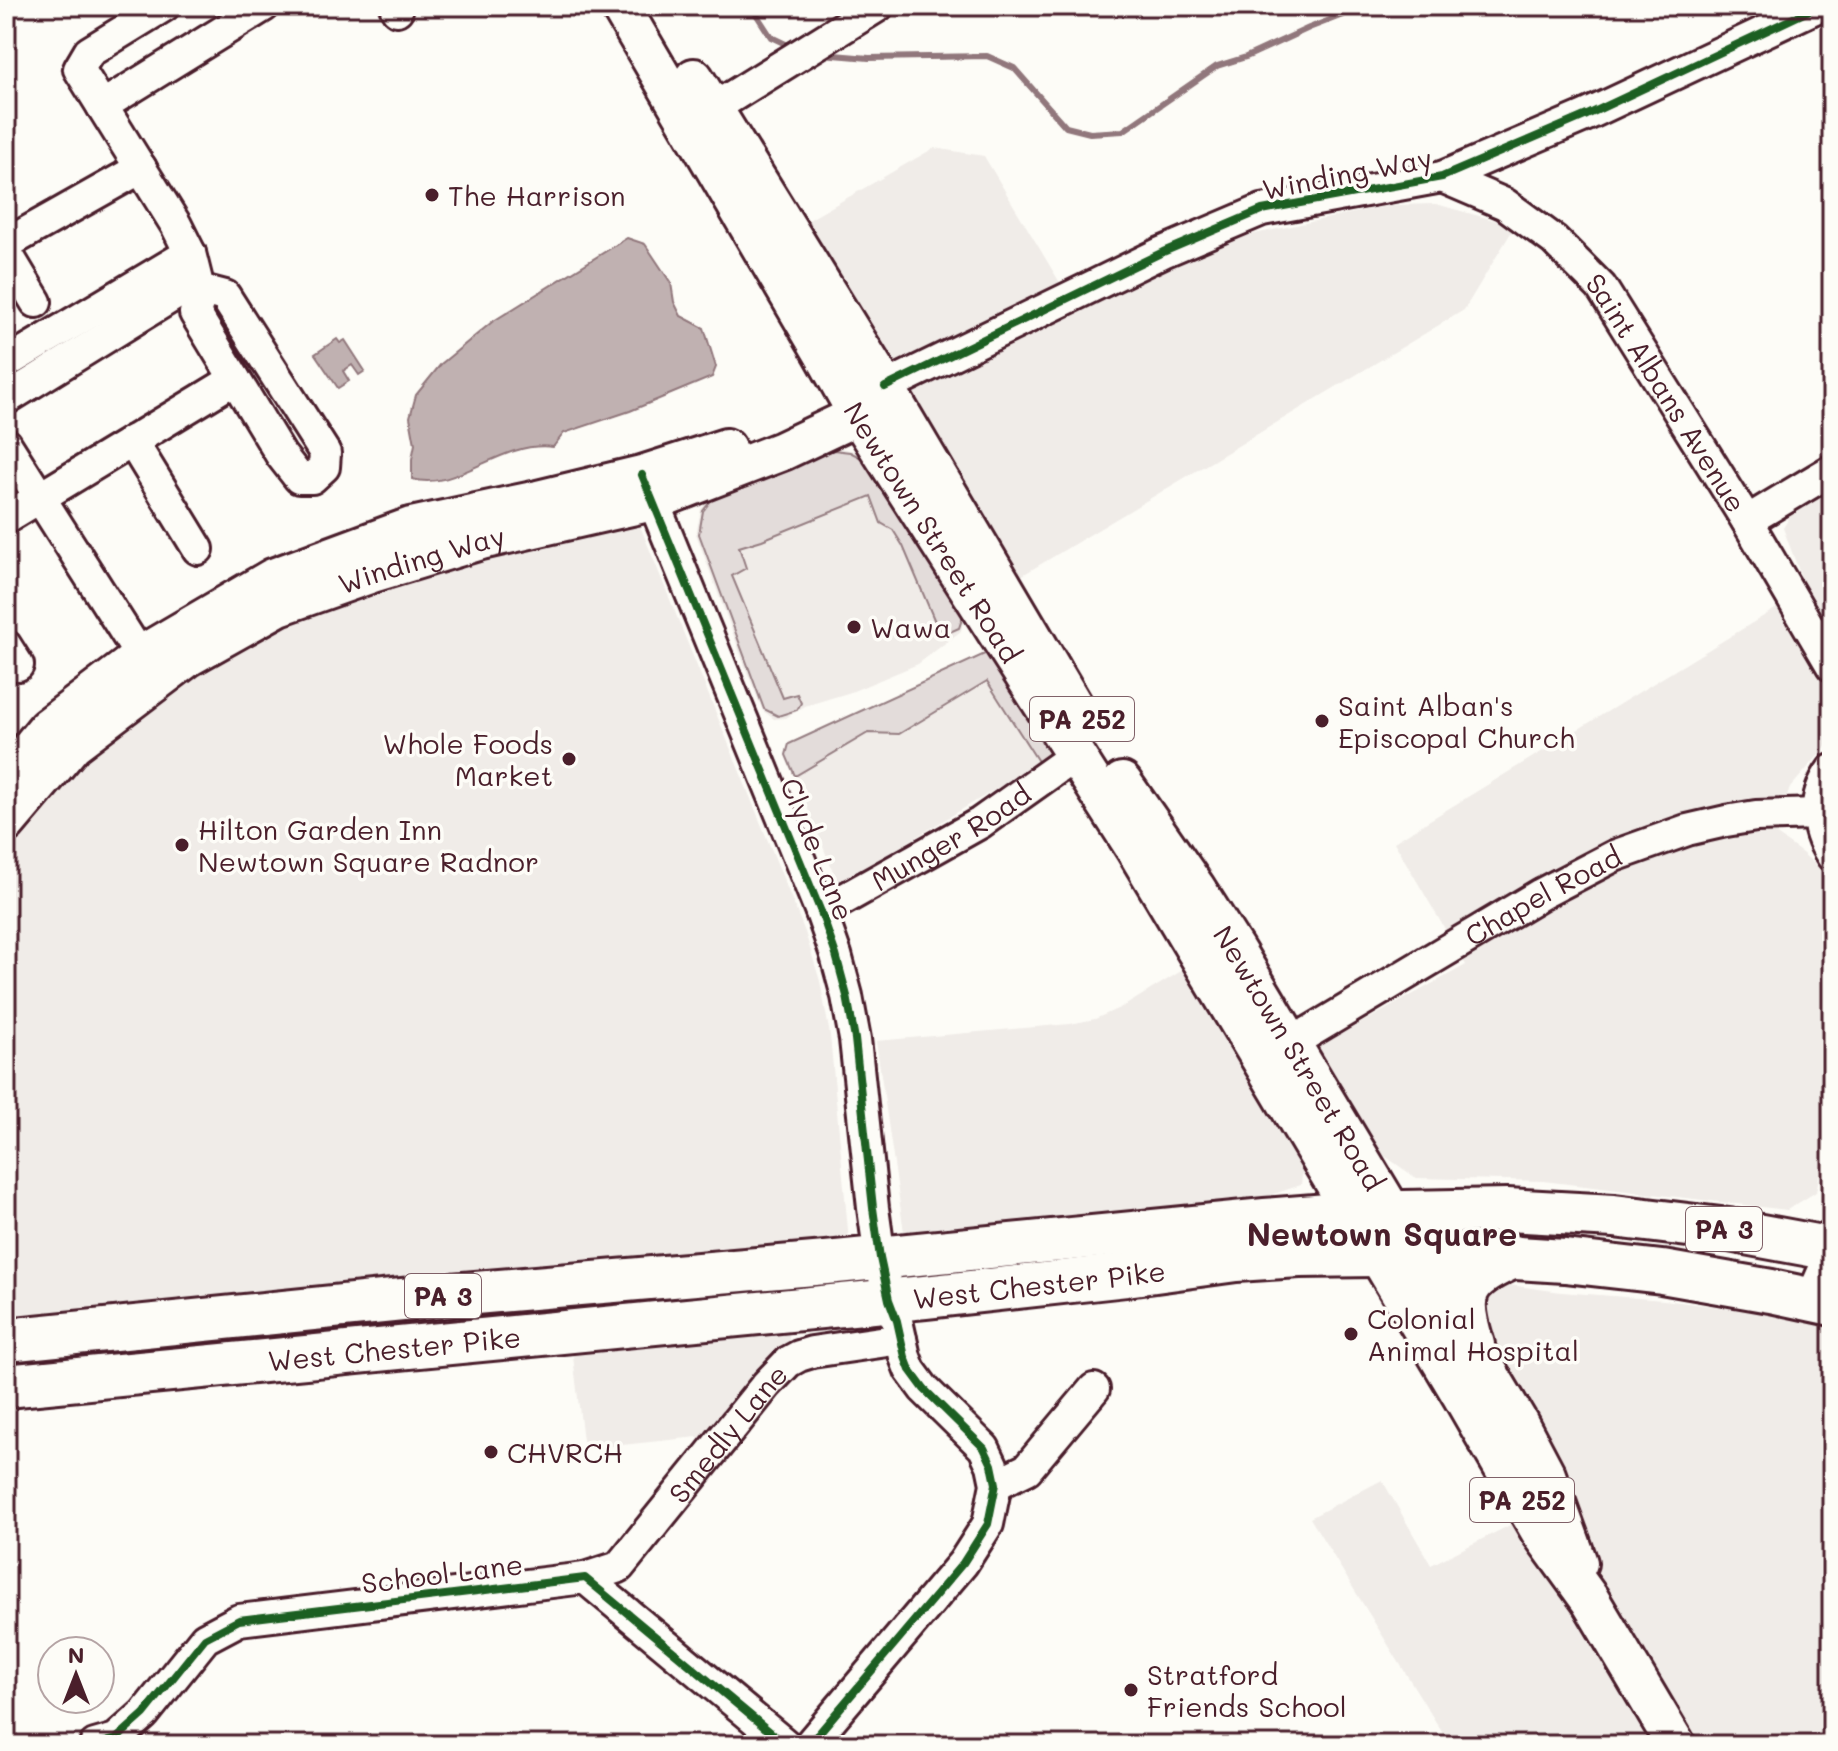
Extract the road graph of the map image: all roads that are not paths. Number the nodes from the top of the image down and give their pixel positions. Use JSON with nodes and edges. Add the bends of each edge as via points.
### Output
{"nodes":[{"id":1,"x":164,"y":6,"type":"edge"},
{"id":2,"x":264,"y":6,"type":"edge"},
{"id":3,"x":620,"y":6,"type":"edge"},
{"id":4,"x":650,"y":6,"type":"edge"},
{"id":5,"x":878,"y":6,"type":"edge"},
{"id":6,"x":1819,"y":6,"type":"edge"},
{"id":7,"x":102,"y":106,"type":"junction"},
{"id":8,"x":701,"y":116,"type":"junction"},
{"id":9,"x":141,"y":168,"type":"junction"},
{"id":10,"x":1442,"y":177,"type":"junction"},
{"id":11,"x":6,"y":244,"type":"edge"},
{"id":12,"x":6,"y":252,"type":"edge"},
{"id":13,"x":193,"y":267,"type":"junction"},
{"id":14,"x":36,"y":302,"type":"dead end"},
{"id":15,"x":6,"y":363,"type":"edge"},
{"id":16,"x":235,"y":379,"type":"junction"},
{"id":17,"x":885,"y":387,"type":"junction"},
{"id":18,"x":6,"y":399,"type":"edge"},
{"id":19,"x":853,"y":405,"type":"junction"},
{"id":20,"x":132,"y":441,"type":"junction"},
{"id":21,"x":6,"y":444,"type":"edge"},
{"id":22,"x":1832,"y":470,"type":"edge"},
{"id":23,"x":648,"y":488,"type":"junction"},
{"id":24,"x":40,"y":497,"type":"junction"},
{"id":25,"x":6,"y":518,"type":"edge"},
{"id":26,"x":1747,"y":521,"type":"junction"},
{"id":27,"x":198,"y":549,"type":"dead end"},
{"id":28,"x":141,"y":657,"type":"junction"},
{"id":29,"x":1832,"y":666,"type":"edge"},
{"id":30,"x":1076,"y":755,"type":"junction"},
{"id":31,"x":1832,"y":770,"type":"edge"},
{"id":32,"x":6,"y":778,"type":"edge"},
{"id":33,"x":1817,"y":814,"type":"junction"},
{"id":34,"x":6,"y":823,"type":"edge"},
{"id":35,"x":1832,"y":856,"type":"edge"},
{"id":36,"x":821,"y":912,"type":"junction"},
{"id":37,"x":1291,"y":1043,"type":"junction"},
{"id":38,"x":1373,"y":1212,"type":"junction"},
{"id":39,"x":1832,"y":1250,"type":"edge"},
{"id":40,"x":1377,"y":1254,"type":"junction"},
{"id":41,"x":1418,"y":1254,"type":"junction"},
{"id":42,"x":1514,"y":1257,"type":"junction"},
{"id":43,"x":880,"y":1258,"type":"junction"},
{"id":44,"x":1822,"y":1302,"type":"edge"},
{"id":45,"x":895,"y":1319,"type":"junction"},
{"id":46,"x":6,"y":1340,"type":"edge"},
{"id":47,"x":1473,"y":1345,"type":"junction"},
{"id":48,"x":6,"y":1386,"type":"edge"},
{"id":49,"x":1094,"y":1389,"type":"dead end"},
{"id":50,"x":996,"y":1484,"type":"junction"},
{"id":51,"x":585,"y":1578,"type":"junction"},
{"id":52,"x":1590,"y":1600,"type":"junction"},
{"id":53,"x":95,"y":1745,"type":"edge"},
{"id":54,"x":786,"y":1745,"type":"edge"},
{"id":55,"x":809,"y":1745,"type":"edge"},
{"id":56,"x":1676,"y":1745,"type":"edge"}],
"edges":[{"from":1,"to":7,"type":"street","via":[[89,52],[79,69]]},
{"from":2,"to":7,"type":"street"},
{"from":3,"to":8,"type":"main road","name":"Newtown Street Road","number":"PA 252"},
{"from":4,"to":8,"type":"main road","name":"Newtown Street Road","number":"PA 252"},
{"from":5,"to":8,"type":"street"},
{"from":6,"to":10,"type":"street","name":"Winding Way"},
{"from":7,"to":9,"type":"street"},
{"from":8,"to":17,"type":"main road","name":"Newtown Street Road","number":"PA 252"},
{"from":8,"to":19,"type":"main road","name":"Newtown Street Road","number":"PA 252"},
{"from":9,"to":11,"type":"street"},
{"from":9,"to":13,"type":"street","via":[[176,225]]},
{"from":10,"to":17,"type":"street","name":"Winding Way","via":[[1262,210],[1163,252]]},
{"from":10,"to":26,"type":"street","name":"Saint Albans Avenue","via":[[1505,204],[1554,240],[1601,287]]},
{"from":12,"to":14,"type":"street"},
{"from":13,"to":15,"type":"street"},
{"from":13,"to":18,"type":"street"},
{"from":16,"to":16,"type":"street","via":[[281,455],[299,478],[312,478],[324,467],[325,453],[225,296],[202,290],[195,313]]},
{"from":16,"to":20,"type":"street"},
{"from":17,"to":19,"type":"main road","name":"Winding Way"},
{"from":17,"to":37,"type":"main road","name":"Newtown Street Road","number":"PA 252","via":[[1096,743],[1195,887]]},
{"from":19,"to":23,"type":"main road","name":"Winding Way","via":[[756,437]]},
{"from":19,"to":30,"type":"main road","name":"Newtown Street Road","number":"PA 252"},
{"from":20,"to":24,"type":"street"},
{"from":20,"to":27,"type":"street"},
{"from":21,"to":24,"type":"street"},
{"from":22,"to":26,"type":"street"},
{"from":23,"to":28,"type":"main road","name":"Winding Way","via":[[538,500],[411,527],[273,578]]},
{"from":23,"to":34,"type":"main road","name":"Winding Way","via":[[279,606],[188,657],[73,744]]},
{"from":23,"to":36,"type":"street","name":"Clyde Lane"},
{"from":24,"to":25,"type":"street"},
{"from":24,"to":28,"type":"street"},
{"from":26,"to":29,"type":"street","name":"Saint Albans Avenue"},
{"from":28,"to":32,"type":"main road","name":"Winding Way","via":[[47,728]]},
{"from":30,"to":36,"type":"street","name":"Munger Road","via":[[980,823]]},
{"from":30,"to":38,"type":"main road","name":"Newtown Street Road","number":"PA 252"},
{"from":31,"to":33,"type":"street","via":[[1819,795]]},
{"from":33,"to":35,"type":"street"},
{"from":33,"to":37,"type":"street","name":"Chapel Road","via":[[1726,821],[1614,856]]},
{"from":36,"to":43,"type":"street","name":"Clyde Lane","via":[[855,1039]]},
{"from":37,"to":38,"type":"main road","name":"Newtown Street Road","number":"PA 252"},
{"from":38,"to":39,"type":"highway","name":"West Chester Pike","number":"PA 3","via":[[1507,1210],[1633,1217]]},
{"from":38,"to":40,"type":"main road","name":"Newtown Street Road","number":"PA 252"},
{"from":38,"to":41,"type":"main road","name":"Newtown Street Road","number":"PA 252"},
{"from":38,"to":43,"type":"highway","name":"West Chester Pike","number":"PA 3"},
{"from":39,"to":44,"type":"street"},
{"from":40,"to":41,"type":"highway","name":"West Chester Pike","number":"PA 3"},
{"from":40,"to":45,"type":"highway","name":"West Chester Pike","number":"PA 3","via":[[1236,1260]]},
{"from":40,"to":52,"type":"main road","name":"Newtown Street Road","number":"PA 252","via":[[1540,1531]]},
{"from":41,"to":42,"type":"highway","name":"West Chester Pike","number":"PA 3"},
{"from":41,"to":47,"type":"main road","name":"Newtown Street Road","number":"PA 252"},
{"from":42,"to":44,"type":"highway","name":"West Chester Pike","number":"PA 3","via":[[1662,1272]]},
{"from":42,"to":47,"type":"highway","via":[[1486,1270],[1469,1289],[1464,1307]]},
{"from":43,"to":45,"type":"street","name":"Clyde Lane"},
{"from":43,"to":46,"type":"highway","name":"West Chester Pike","number":"PA 3"},
{"from":45,"to":48,"type":"highway","name":"West Chester Pike","number":"PA 3"},
{"from":45,"to":50,"type":"street","name":"Clyde Lane","via":[[910,1370],[984,1448]]},
{"from":45,"to":51,"type":"street","name":"Smedly Lane","via":[[788,1362],[619,1567]]},
{"from":47,"to":52,"type":"main road","name":"Newtown Street Road","number":"PA 252","via":[[1546,1475]]},
{"from":49,"to":50,"type":"street","via":[[1027,1469]]},
{"from":50,"to":55,"type":"street","via":[[988,1524],[963,1563]]},
{"from":51,"to":53,"type":"street","name":"School Lane","via":[[239,1620],[205,1638],[144,1714],[116,1739]]},
{"from":51,"to":54,"type":"street"},
{"from":52,"to":56,"type":"main road","number":"PA 252"}]}
